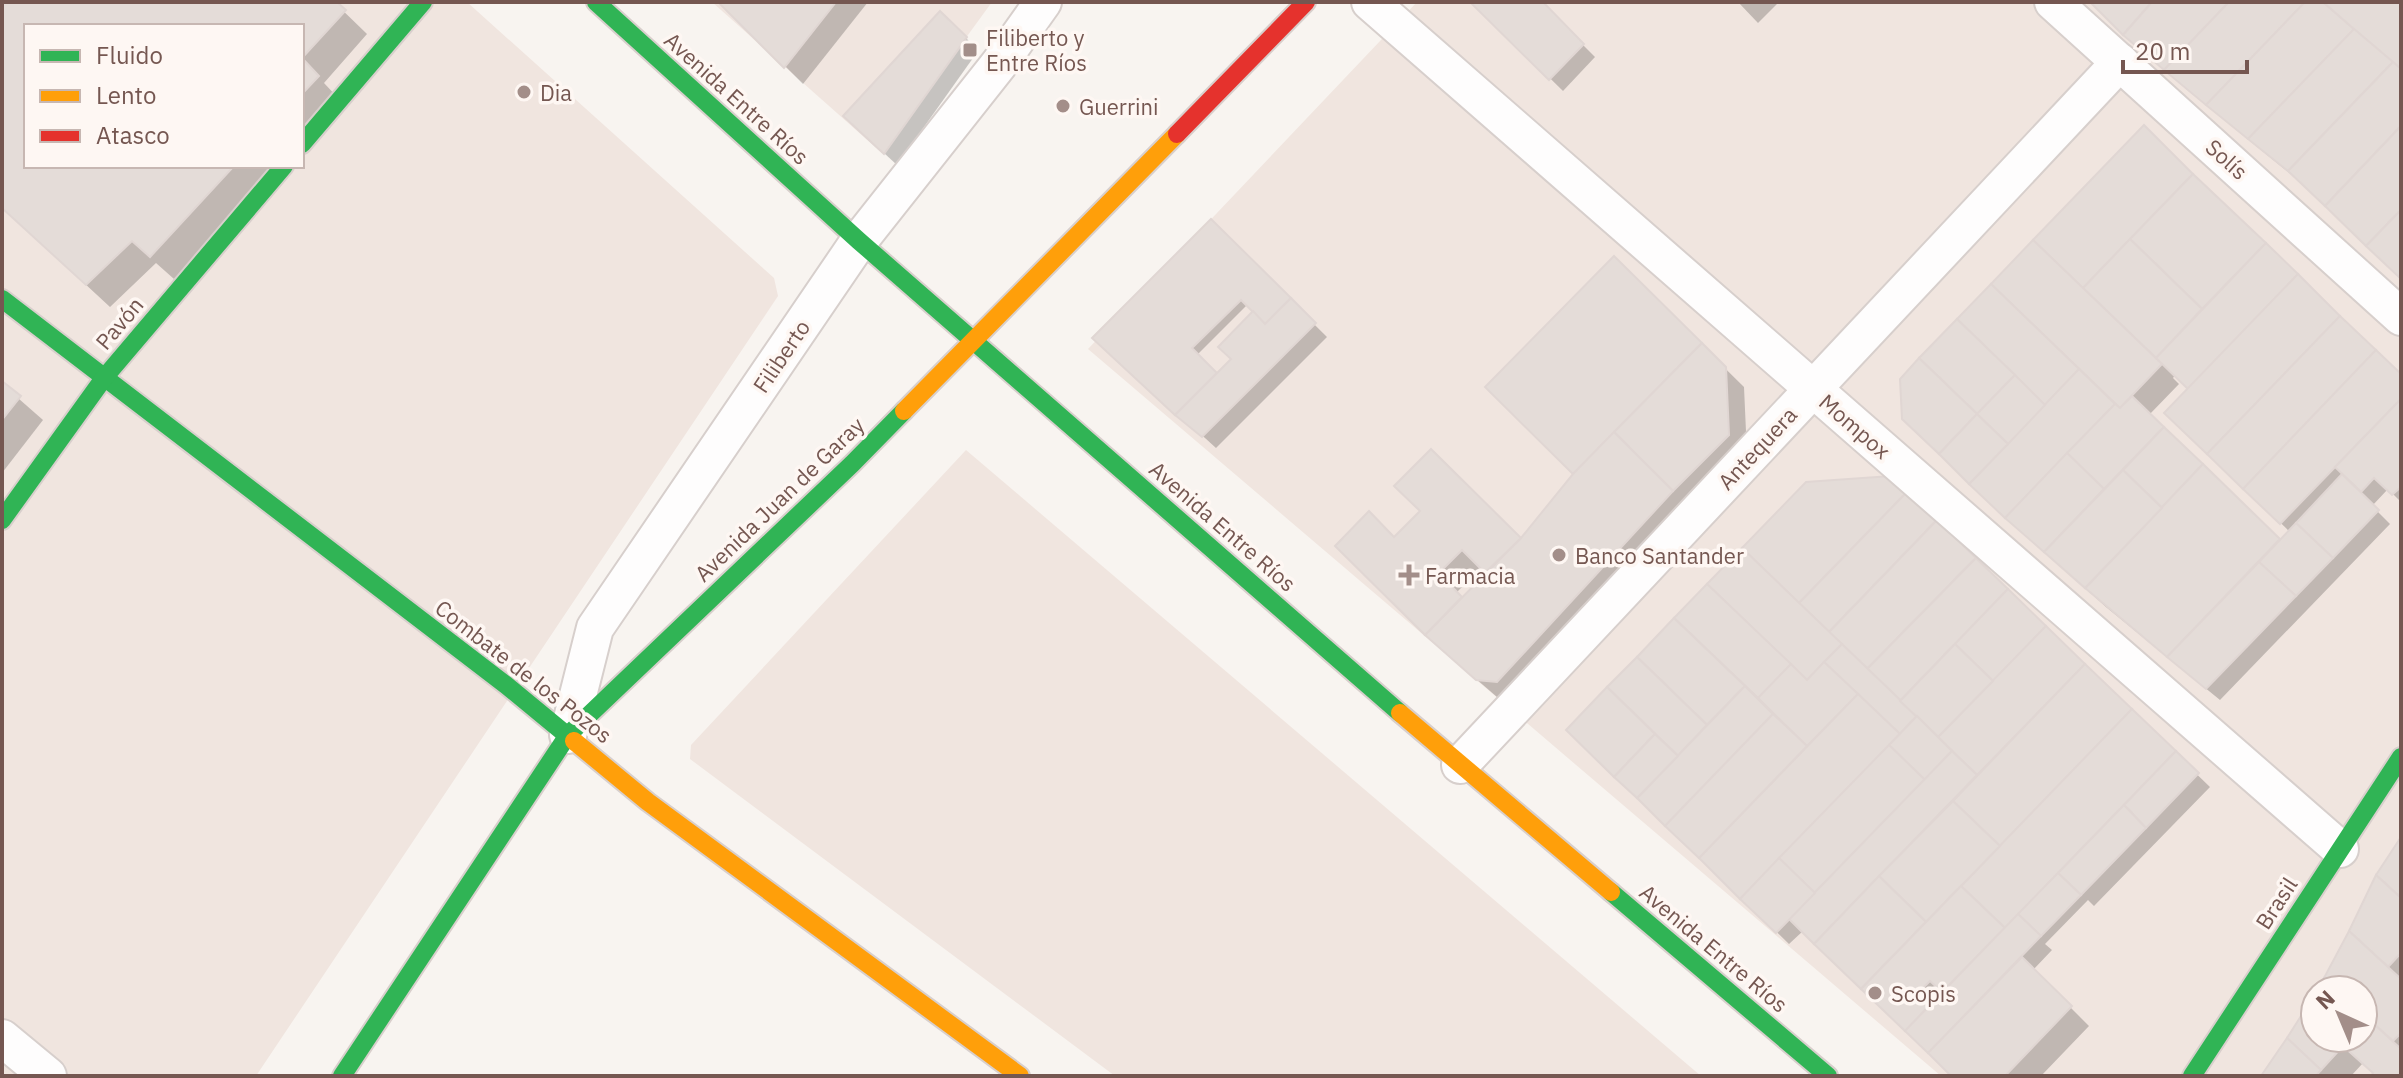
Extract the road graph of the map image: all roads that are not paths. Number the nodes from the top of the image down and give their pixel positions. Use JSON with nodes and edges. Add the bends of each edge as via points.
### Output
{"nodes":[{"id":1,"x":423,"y":2,"type":"edge"},
{"id":2,"x":596,"y":2,"type":"edge"},
{"id":3,"x":1043,"y":2,"type":"edge"},
{"id":4,"x":1306,"y":2,"type":"edge"},
{"id":5,"x":1370,"y":2,"type":"edge"},
{"id":6,"x":2053,"y":2,"type":"edge"},
{"id":7,"x":2120,"y":62,"type":"junction"},
{"id":8,"x":304,"y":142,"type":"edge"},
{"id":9,"x":282,"y":168,"type":"edge"},
{"id":10,"x":859,"y":241,"type":"junction"},
{"id":11,"x":2,"y":299,"type":"edge"},
{"id":12,"x":2401,"y":317,"type":"edge"},
{"id":13,"x":973,"y":340,"type":"junction"},
{"id":14,"x":104,"y":378,"type":"junction"},
{"id":15,"x":1813,"y":389,"type":"junction"},
{"id":16,"x":2,"y":520,"type":"edge"},
{"id":17,"x":568,"y":735,"type":"junction"},
{"id":18,"x":2401,"y":757,"type":"edge"},
{"id":19,"x":1460,"y":765,"type":"junction"},
{"id":20,"x":2340,"y":849,"type":"junction"},
{"id":21,"x":2,"y":1038,"type":"edge"},
{"id":22,"x":48,"y":1076,"type":"edge"},
{"id":23,"x":342,"y":1076,"type":"edge"},
{"id":24,"x":1020,"y":1076,"type":"edge"},
{"id":25,"x":1828,"y":1076,"type":"edge"},
{"id":26,"x":2192,"y":1076,"type":"edge"}],
"edges":[{"from":1,"to":8,"type":"main road"},
{"from":2,"to":10,"type":"main road","name":"Avenida Entre Ríos"},
{"from":3,"to":10,"type":"street","name":"Filiberto"},
{"from":4,"to":13,"type":"main road","name":"Avenida Juan de Garay"},
{"from":5,"to":15,"type":"street","name":"Mompox"},
{"from":6,"to":7,"type":"street","name":"Solís"},
{"from":7,"to":12,"type":"street","name":"Solís"},
{"from":7,"to":15,"type":"street","name":"Antequera"},
{"from":9,"to":14,"type":"main road","name":"Pavón"},
{"from":10,"to":13,"type":"main road","name":"Avenida Entre Ríos"},
{"from":10,"to":17,"type":"street","name":"Filiberto","via":[[595,628]]},
{"from":11,"to":14,"type":"main road","name":"Combate de los Pozos"},
{"from":13,"to":17,"type":"main road","name":"Avenida Juan de Garay","via":[[852,464]]},
{"from":13,"to":19,"type":"main road","name":"Avenida Entre Ríos"},
{"from":14,"to":16,"type":"main road","name":"Pavón"},
{"from":14,"to":17,"type":"main road","name":"Combate de los Pozos"},
{"from":15,"to":19,"type":"street","name":"Antequera"},
{"from":15,"to":20,"type":"street","name":"Mompox"},
{"from":17,"to":23,"type":"main road","name":"Avenida Juan de Garay"},
{"from":17,"to":24,"type":"main road","name":"Combate de los Pozos","via":[[648,802]]},
{"from":18,"to":20,"type":"main road","name":"Brasil"},
{"from":19,"to":25,"type":"main road","name":"Avenida Entre Ríos"},
{"from":20,"to":26,"type":"main road","name":"Brasil"},
{"from":21,"to":22,"type":"street"}]}
